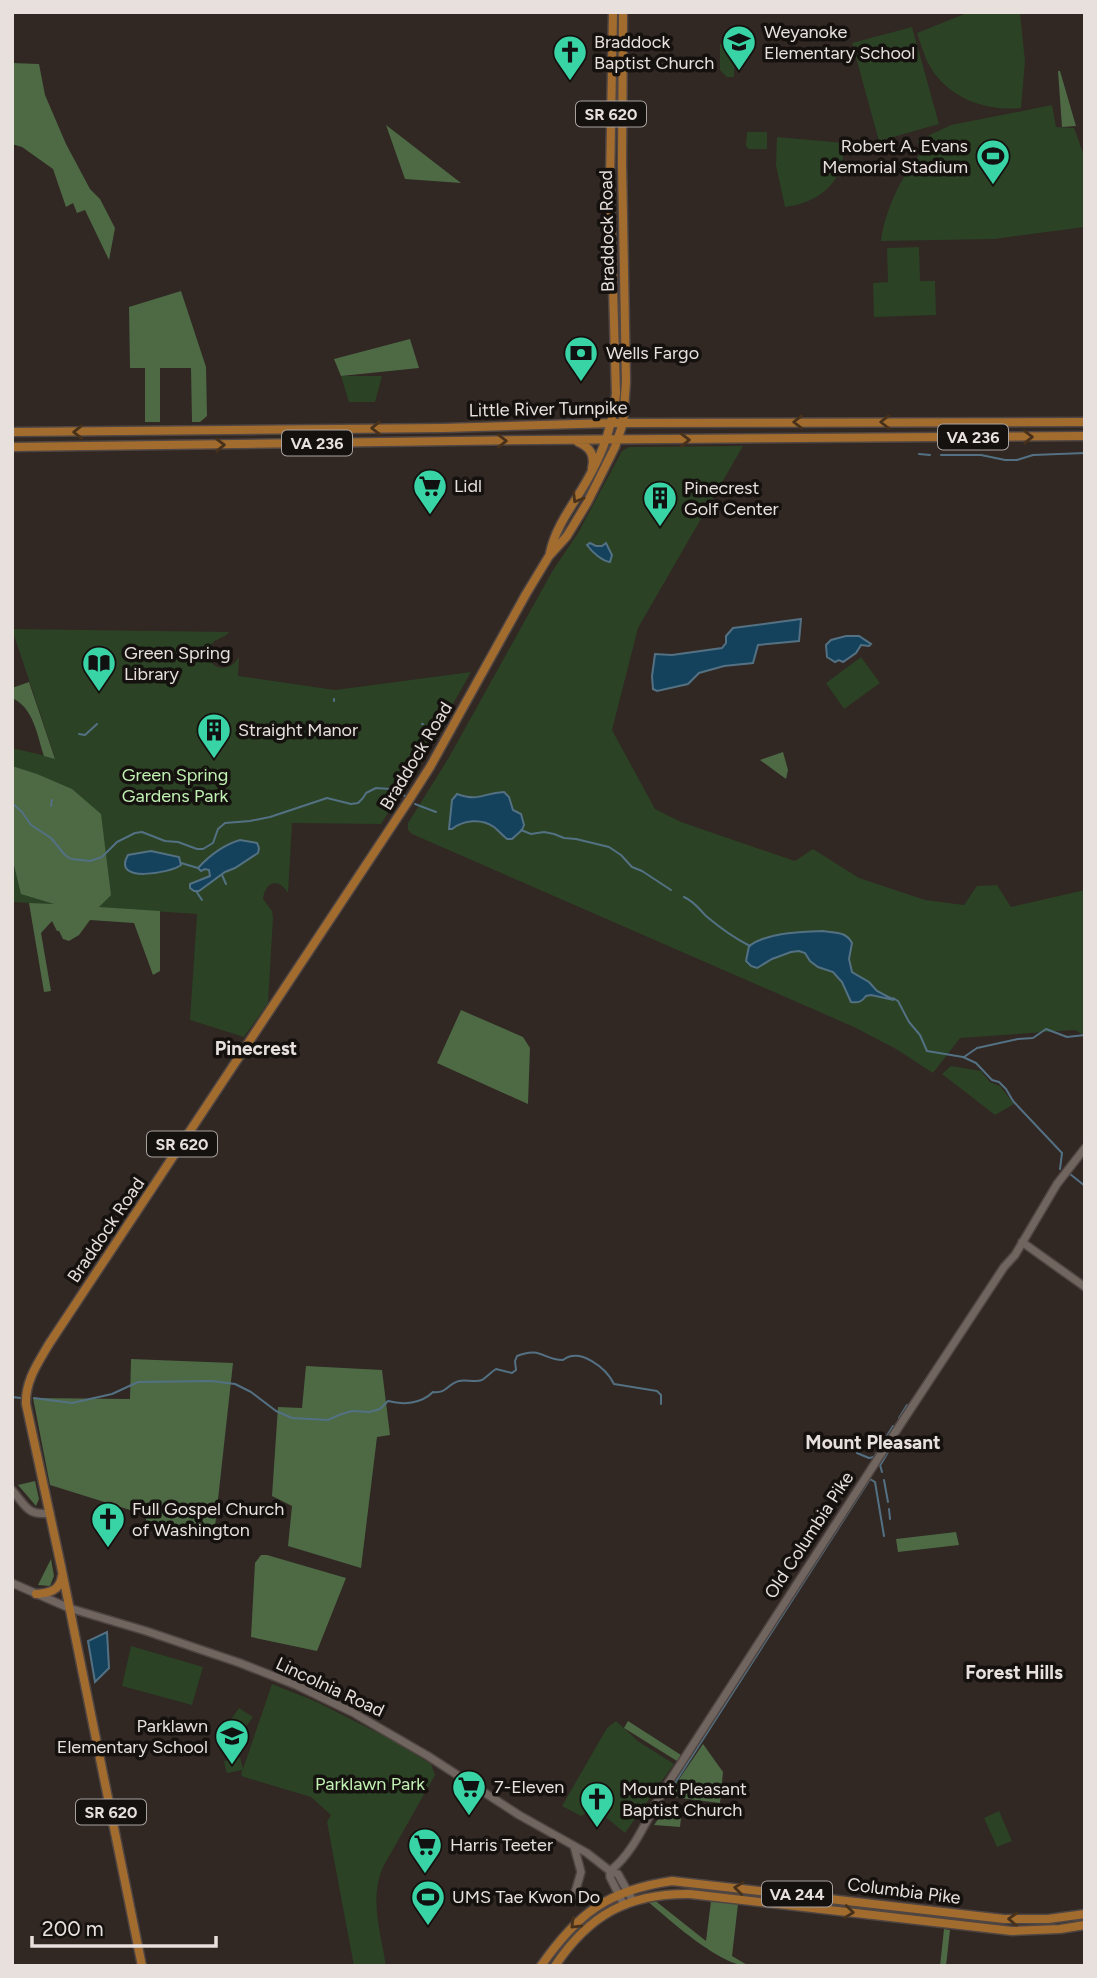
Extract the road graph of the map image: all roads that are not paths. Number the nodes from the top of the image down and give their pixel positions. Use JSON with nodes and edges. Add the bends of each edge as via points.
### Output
{"nodes":[{"id":1,"x":613,"y":12,"type":"edge"},
{"id":2,"x":623,"y":12,"type":"edge"},
{"id":3,"x":1085,"y":422,"type":"edge"},
{"id":4,"x":612,"y":423,"type":"junction"},
{"id":5,"x":623,"y":423,"type":"junction"},
{"id":6,"x":12,"y":432,"type":"edge"},
{"id":7,"x":1085,"y":436,"type":"edge"},
{"id":8,"x":568,"y":440,"type":"junction"},
{"id":9,"x":606,"y":440,"type":"junction"},
{"id":10,"x":617,"y":440,"type":"junction"},
{"id":11,"x":12,"y":447,"type":"edge"},
{"id":12,"x":589,"y":477,"type":"junction"},
{"id":13,"x":549,"y":556,"type":"junction"},
{"id":14,"x":1085,"y":1148,"type":"edge"},
{"id":15,"x":1023,"y":1242,"type":"junction"},
{"id":16,"x":1085,"y":1287,"type":"edge"},
{"id":17,"x":12,"y":1490,"type":"edge"},
{"id":18,"x":50,"y":1513,"type":"junction"},
{"id":19,"x":61,"y":1566,"type":"junction"},
{"id":20,"x":12,"y":1583,"type":"edge"},
{"id":21,"x":36,"y":1594,"type":"junction"},
{"id":22,"x":69,"y":1608,"type":"junction"},
{"id":23,"x":574,"y":1845,"type":"junction"},
{"id":24,"x":610,"y":1871,"type":"junction"},
{"id":25,"x":623,"y":1892,"type":"junction"},
{"id":26,"x":574,"y":1896,"type":"dead end"},
{"id":27,"x":628,"y":1903,"type":"junction"},
{"id":28,"x":1085,"y":1914,"type":"edge"},
{"id":29,"x":1085,"y":1925,"type":"edge"},
{"id":30,"x":142,"y":1966,"type":"edge"},
{"id":31,"x":541,"y":1966,"type":"edge"},
{"id":32,"x":555,"y":1966,"type":"edge"}],
"edges":[{"from":1,"to":4,"type":"main road","name":"Braddock Road","number":"SR 620","via":[[610,181],[617,380]]},
{"from":2,"to":5,"type":"main road","name":"Braddock Road","number":"SR 620"},
{"from":3,"to":5,"type":"main road","name":"Little River Turnpike","number":"VA 236","one_way":true},
{"from":4,"to":5,"type":"main road","name":"Little River Turnpike","number":"VA 236"},
{"from":4,"to":6,"type":"main road","name":"Little River Turnpike","number":"VA 236","one_way":true},
{"from":4,"to":9,"type":"main road","name":"Braddock Road","number":"SR 620"},
{"from":5,"to":10,"type":"main road","name":"Braddock Road","number":"SR 620"},
{"from":10,"to":7,"type":"main road","name":"Little River Turnpike","number":"VA 236","one_way":true},
{"from":8,"to":9,"type":"main road","name":"Little River Turnpike","number":"VA 236"},
{"from":11,"to":8,"type":"main road","name":"Little River Turnpike","number":"VA 236","one_way":true},
{"from":8,"to":12,"type":"main road","via":[[584,444],[592,454]]},
{"from":9,"to":10,"type":"main road","name":"Little River Turnpike","number":"VA 236"},
{"from":9,"to":12,"type":"main road","name":"Braddock Road","number":"SR 620"},
{"from":10,"to":13,"type":"main road","name":"Braddock Road","number":"SR 620","via":[[567,537]]},
{"from":12,"to":13,"type":"main road","name":"Braddock Road","number":"SR 620","one_way":true,"via":[[553,539]]},
{"from":13,"to":18,"type":"main road","name":"Braddock Road","number":"SR 620","via":[[399,817],[32,1373],[26,1404]]},
{"from":14,"to":15,"type":"street","name":"Old Columbia Pike","via":[[1057,1184]]},
{"from":15,"to":16,"type":"street"},
{"from":15,"to":24,"type":"street","name":"Old Columbia Pike","via":[[879,1457],[638,1836]]},
{"from":17,"to":18,"type":"street","via":[[30,1511]]},
{"from":18,"to":19,"type":"main road","name":"Braddock Road","number":"SR 620"},
{"from":19,"to":21,"type":"main road","via":[[59,1586]]},
{"from":19,"to":22,"type":"main road","name":"Braddock Road","number":"SR 620"},
{"from":20,"to":21,"type":"street","name":"Lincolnia Road"},
{"from":21,"to":22,"type":"street","name":"Lincolnia Road"},
{"from":22,"to":23,"type":"street","name":"Lincolnia Road","via":[[228,1659],[303,1689],[381,1728]]},
{"from":22,"to":30,"type":"main road","name":"Braddock Road","number":"SR 620"},
{"from":23,"to":24,"type":"street","name":"Lincolnia Road"},
{"from":23,"to":26,"type":"street","via":[[581,1872]]},
{"from":24,"to":25,"type":"street","name":"Lincolnia Road","via":[[618,1874]]},
{"from":25,"to":27,"type":"street","name":"Lincolnia Road"},
{"from":28,"to":25,"type":"main road","name":"Columbia Pike","number":"VA 244","one_way":true,"via":[[1004,1919],[683,1882]]},
{"from":25,"to":31,"type":"main road","name":"Columbia Pike","number":"VA 244","one_way":true,"via":[[574,1923]]},
{"from":27,"to":29,"type":"main road","name":"Columbia Pike","number":"VA 244","one_way":true,"via":[[690,1894],[1013,1931]]},
{"from":27,"to":32,"type":"main road","name":"Columbia Pike","number":"VA 244","via":[[578,1935]]}]}
